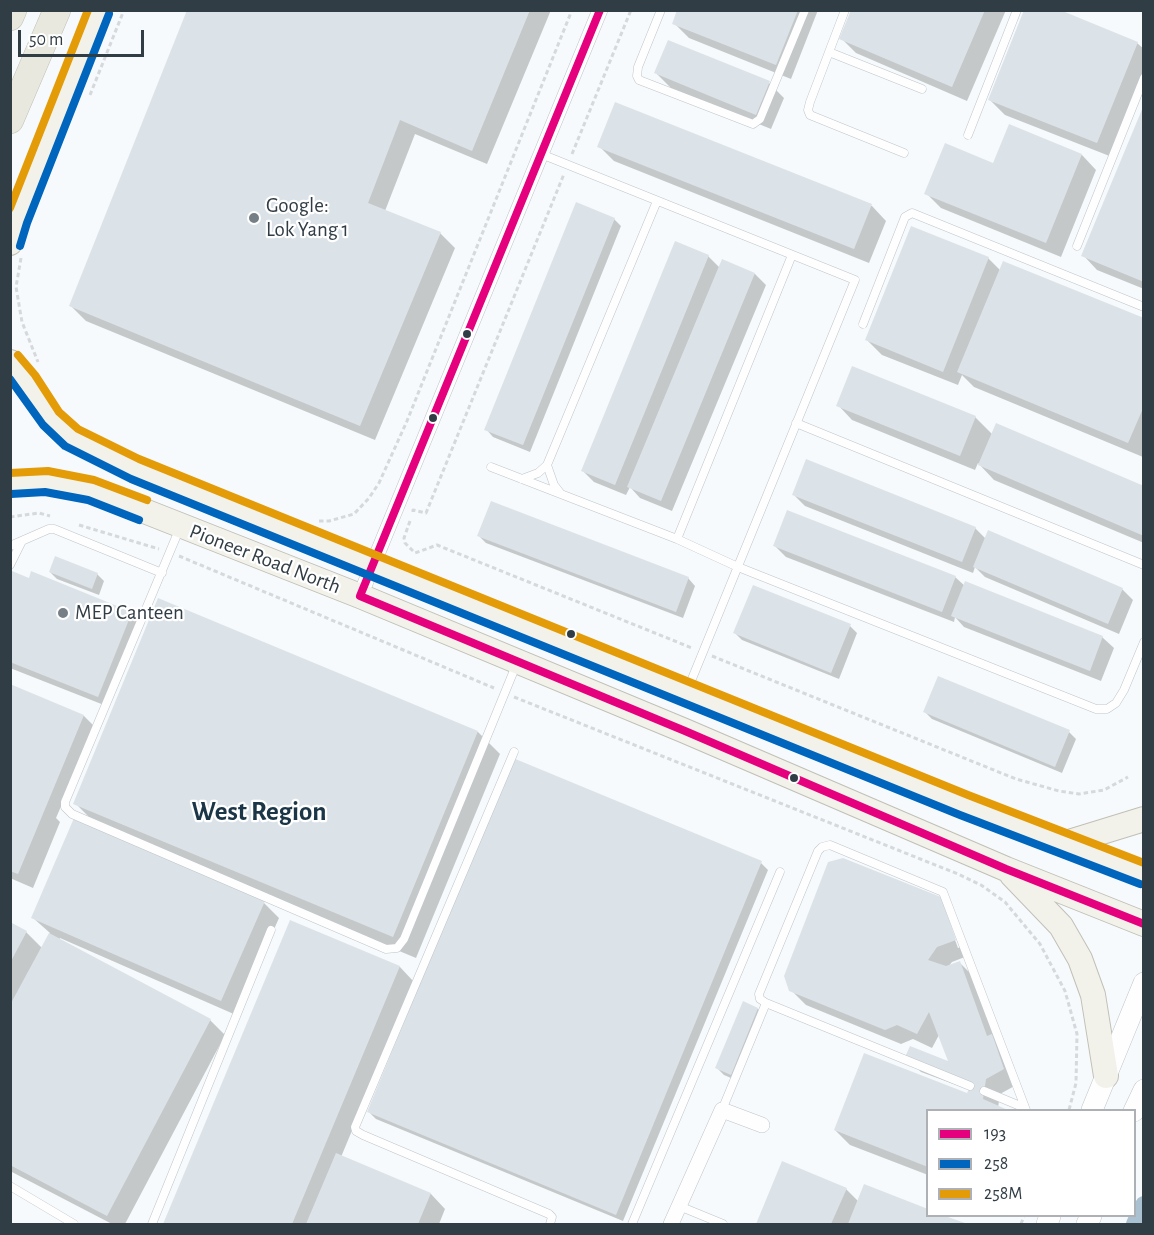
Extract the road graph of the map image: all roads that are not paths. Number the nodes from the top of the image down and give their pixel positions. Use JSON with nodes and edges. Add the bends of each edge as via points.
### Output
{"nodes":[{"id":1,"x":14,"y":10,"type":"edge"},
{"id":2,"x":57,"y":10,"type":"edge"},
{"id":3,"x":99,"y":10,"type":"edge"},
{"id":4,"x":600,"y":10,"type":"edge"},
{"id":5,"x":661,"y":10,"type":"edge"},
{"id":6,"x":805,"y":10,"type":"edge"},
{"id":7,"x":845,"y":10,"type":"edge"},
{"id":8,"x":1017,"y":10,"type":"edge"},
{"id":9,"x":10,"y":17,"type":"edge"},
{"id":10,"x":829,"y":51,"type":"junction"},
{"id":11,"x":1143,"y":78,"type":"edge"},
{"id":12,"x":922,"y":89,"type":"dead end"},
{"id":13,"x":10,"y":120,"type":"edge"},
{"id":14,"x":968,"y":135,"type":"dead end"},
{"id":15,"x":904,"y":153,"type":"dead end"},
{"id":16,"x":541,"y":154,"type":"junction"},
{"id":17,"x":657,"y":201,"type":"junction"},
{"id":18,"x":1077,"y":246,"type":"dead end"},
{"id":19,"x":16,"y":248,"type":"edge"},
{"id":20,"x":792,"y":255,"type":"junction"},
{"id":21,"x":1143,"y":307,"type":"edge"},
{"id":22,"x":863,"y":324,"type":"dead end"},
{"id":23,"x":10,"y":362,"type":"edge"},
{"id":24,"x":796,"y":423,"type":"junction"},
{"id":25,"x":547,"y":465,"type":"junction"},
{"id":26,"x":491,"y":467,"type":"dead end"},
{"id":27,"x":521,"y":479,"type":"junction"},
{"id":28,"x":10,"y":484,"type":"edge"},
{"id":29,"x":562,"y":495,"type":"junction"},
{"id":30,"x":181,"y":526,"type":"junction"},
{"id":31,"x":677,"y":539,"type":"junction"},
{"id":32,"x":22,"y":541,"type":"junction"},
{"id":33,"x":10,"y":546,"type":"edge"},
{"id":34,"x":10,"y":565,"type":"edge"},
{"id":35,"x":373,"y":565,"type":"junction"},
{"id":36,"x":1143,"y":566,"type":"edge"},
{"id":37,"x":738,"y":567,"type":"junction"},
{"id":38,"x":162,"y":573,"type":"junction"},
{"id":39,"x":360,"y":596,"type":"junction"},
{"id":40,"x":1143,"y":642,"type":"edge"},
{"id":41,"x":517,"y":662,"type":"junction"},
{"id":42,"x":686,"y":693,"type":"junction"},
{"id":43,"x":513,"y":752,"type":"dead end"},
{"id":44,"x":1143,"y":819,"type":"edge"},
{"id":45,"x":1066,"y":843,"type":"junction"},
{"id":46,"x":1006,"y":869,"type":"junction"},
{"id":47,"x":780,"y":872,"type":"dead end"},
{"id":48,"x":1143,"y":873,"type":"edge"},
{"id":49,"x":1143,"y":924,"type":"edge"},
{"id":50,"x":271,"y":930,"type":"dead end"},
{"id":51,"x":1143,"y":983,"type":"edge"},
{"id":52,"x":766,"y":1003,"type":"junction"},
{"id":53,"x":1106,"y":1076,"type":"junction"},
{"id":54,"x":970,"y":1086,"type":"dead end"},
{"id":55,"x":1143,"y":1090,"type":"edge"},
{"id":56,"x":984,"y":1091,"type":"dead end"},
{"id":57,"x":1025,"y":1109,"type":"edge"},
{"id":58,"x":1092,"y":1109,"type":"edge"},
{"id":59,"x":1135,"y":1109,"type":"edge"},
{"id":60,"x":722,"y":1110,"type":"junction"},
{"id":61,"x":762,"y":1125,"type":"dead end"},
{"id":62,"x":10,"y":1186,"type":"edge"},
{"id":63,"x":679,"y":1206,"type":"junction"},
{"id":64,"x":74,"y":1224,"type":"edge"},
{"id":65,"x":152,"y":1224,"type":"edge"},
{"id":66,"x":550,"y":1224,"type":"edge"},
{"id":67,"x":632,"y":1224,"type":"edge"},
{"id":68,"x":671,"y":1224,"type":"edge"},
{"id":69,"x":723,"y":1224,"type":"edge"}],
"edges":[{"from":1,"to":9,"type":"highway"},
{"from":2,"to":13,"type":"highway"},
{"from":3,"to":19,"type":"main road","via":[[22,207]]},
{"from":4,"to":16,"type":"street"},
{"from":5,"to":6,"type":"lane","via":[[638,67],[639,80],[753,124],[760,119]]},
{"from":7,"to":10,"type":"lane"},
{"from":8,"to":14,"type":"lane"},
{"from":10,"to":12,"type":"lane"},
{"from":10,"to":15,"type":"lane","via":[[810,102],[810,115]]},
{"from":11,"to":18,"type":"lane"},
{"from":16,"to":17,"type":"lane"},
{"from":16,"to":35,"type":"street"},
{"from":17,"to":20,"type":"lane"},
{"from":17,"to":25,"type":"lane"},
{"from":20,"to":24,"type":"lane","via":[[855,280]]},
{"from":20,"to":31,"type":"lane"},
{"from":21,"to":22,"type":"lane","via":[[912,213],[905,217]]},
{"from":23,"to":35,"type":"main road","name":"Pioneer Road North","via":[[51,419],[72,438],[135,469]]},
{"from":24,"to":36,"type":"lane"},
{"from":24,"to":37,"type":"lane"},
{"from":25,"to":27,"type":"lane"},
{"from":25,"to":29,"type":"lane"},
{"from":26,"to":27,"type":"lane"},
{"from":27,"to":29,"type":"lane"},
{"from":28,"to":30,"type":"main road","name":"Pioneer Road North","via":[[46,482],[91,490]]},
{"from":29,"to":31,"type":"lane"},
{"from":30,"to":38,"type":"lane"},
{"from":30,"to":39,"type":"main road","name":"Pioneer Road North"},
{"from":31,"to":37,"type":"lane"},
{"from":32,"to":33,"type":"lane"},
{"from":32,"to":34,"type":"lane"},
{"from":32,"to":38,"type":"lane","via":[[54,529]]},
{"from":35,"to":39,"type":"street"},
{"from":35,"to":42,"type":"main road","name":"Pioneer Road North"},
{"from":37,"to":40,"type":"lane","via":[[1096,709],[1107,709],[1116,703]]},
{"from":37,"to":42,"type":"lane"},
{"from":38,"to":41,"type":"lane","via":[[65,802],[68,811],[386,949],[397,948],[404,939]]},
{"from":39,"to":41,"type":"main road","name":"Pioneer Road North"},
{"from":41,"to":46,"type":"main road","name":"Pioneer Road North"},
{"from":42,"to":45,"type":"main road","name":"Pioneer Road North"},
{"from":43,"to":66,"type":"lane","via":[[355,1127],[363,1136],[549,1214]]},
{"from":44,"to":45,"type":"main road"},
{"from":45,"to":48,"type":"main road","name":"Pioneer Road North"},
{"from":46,"to":49,"type":"main road","name":"Pioneer Road North"},
{"from":46,"to":53,"type":"main road","via":[[1061,926],[1080,959],[1093,995]]},
{"from":47,"to":67,"type":"lane"},
{"from":50,"to":65,"type":"lane"},
{"from":51,"to":53,"type":"main road"},
{"from":52,"to":54,"type":"lane"},
{"from":52,"to":57,"type":"lane","via":[[759,994],[818,851],[830,845],[943,892]]},
{"from":52,"to":60,"type":"lane"},
{"from":53,"to":58,"type":"main road"},
{"from":55,"to":59,"type":"main road"},
{"from":56,"to":57,"type":"lane"},
{"from":60,"to":61,"type":"street"},
{"from":60,"to":63,"type":"street"},
{"from":62,"to":64,"type":"lane"},
{"from":63,"to":68,"type":"street"},
{"from":63,"to":69,"type":"lane"}]}
